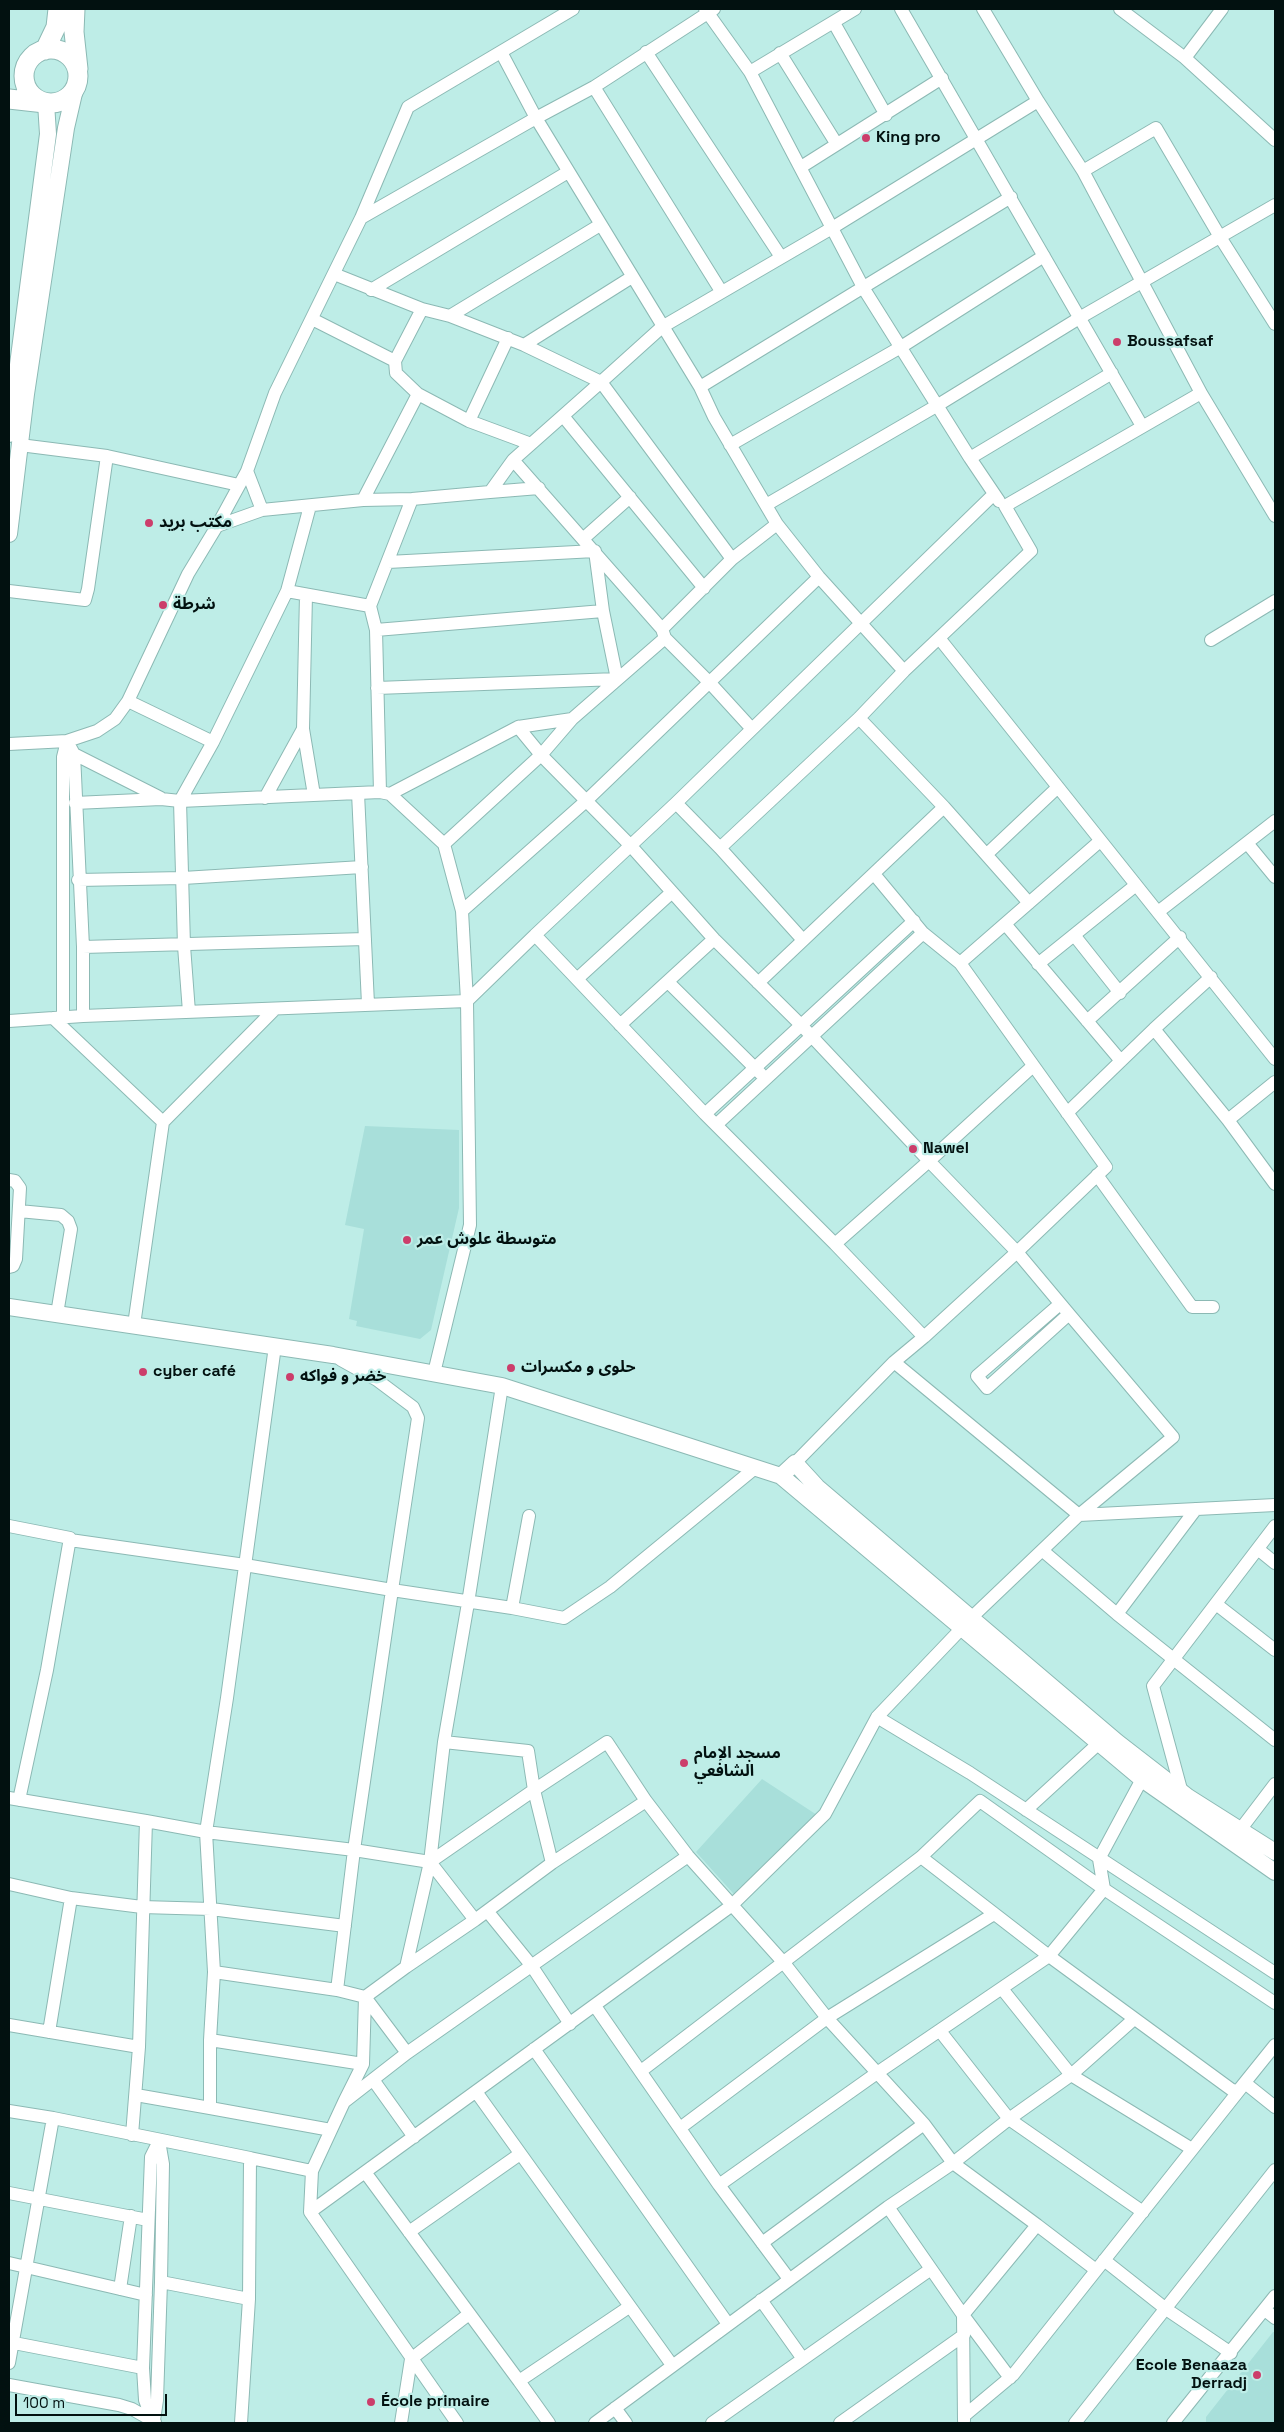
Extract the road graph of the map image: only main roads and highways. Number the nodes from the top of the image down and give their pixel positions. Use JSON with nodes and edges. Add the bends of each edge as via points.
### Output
{"nodes":[{"id":1,"x":58,"y":9,"type":"edge"},
{"id":2,"x":75,"y":9,"type":"edge"},
{"id":3,"x":41,"y":52,"type":"junction"},
{"id":4,"x":9,"y":69,"type":"edge"},
{"id":5,"x":76,"y":81,"type":"junction"},
{"id":6,"x":9,"y":99,"type":"edge"},
{"id":7,"x":46,"y":103,"type":"junction"},
{"id":8,"x":14,"y":440,"type":"edge"},
{"id":9,"x":9,"y":534,"type":"edge"},
{"id":10,"x":9,"y":1306,"type":"edge"},
{"id":11,"x":781,"y":1476,"type":"junction"},
{"id":12,"x":967,"y":1623,"type":"junction"},
{"id":13,"x":1275,"y":1852,"type":"edge"},
{"id":14,"x":1275,"y":1872,"type":"edge"}],
"edges":[{"from":1,"to":3,"type":"highway","via":[[56,27]]},
{"from":2,"to":5,"type":"highway"},
{"from":3,"to":4,"type":"highway"},
{"from":3,"to":5,"type":"highway","via":[[54,49],[71,58]]},
{"from":3,"to":7,"type":"highway","via":[[25,68],[24,78],[32,94]]},
{"from":5,"to":7,"type":"highway","via":[[63,101]]},
{"from":5,"to":8,"type":"main road"},
{"from":6,"to":7,"type":"highway"},
{"from":7,"to":8,"type":"main road","via":[[48,134]]},
{"from":8,"to":9,"type":"main road"},
{"from":10,"to":11,"type":"main road","via":[[333,1355],[502,1386]]},
{"from":11,"to":12,"type":"main road"},
{"from":11,"to":12,"type":"main road","via":[[795,1463],[816,1487]]},
{"from":12,"to":13,"type":"main road","via":[[1182,1793]]},
{"from":12,"to":14,"type":"main road","via":[[1142,1779]]}]}
